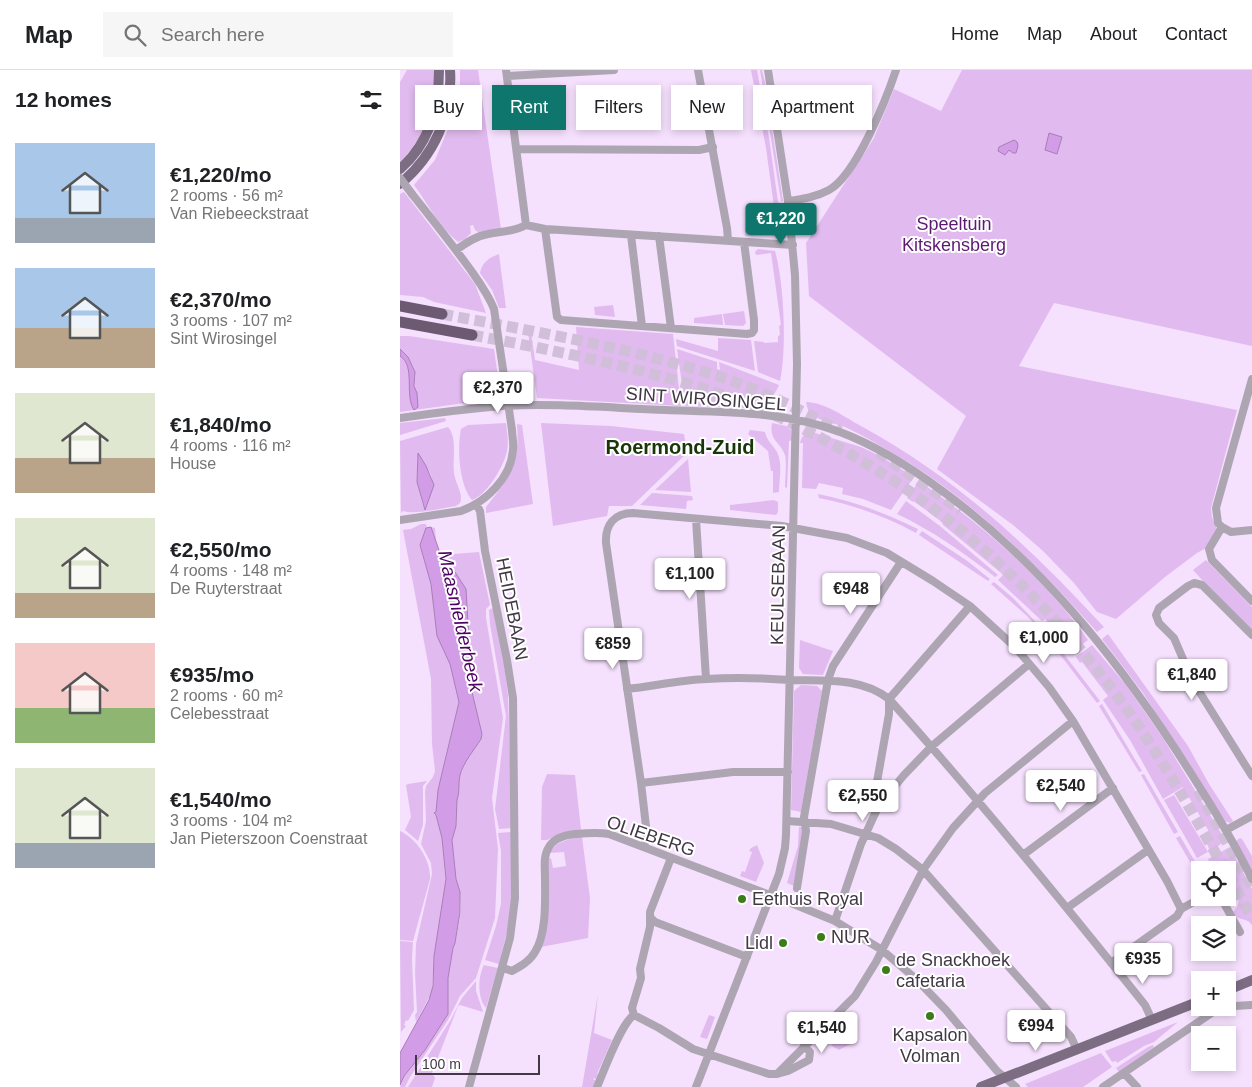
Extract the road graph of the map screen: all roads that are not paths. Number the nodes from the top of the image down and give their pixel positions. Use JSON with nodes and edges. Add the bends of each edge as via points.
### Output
{"nodes":[{"id":1,"x":439,"y":70,"type":"edge"},
{"id":2,"x":450,"y":70,"type":"edge"},
{"id":3,"x":614,"y":70,"type":"edge"},
{"id":4,"x":698,"y":70,"type":"edge"},
{"id":5,"x":768,"y":70,"type":"edge"},
{"id":6,"x":896,"y":70,"type":"edge"},
{"id":7,"x":506,"y":73,"type":"edge"},
{"id":8,"x":712,"y":147,"type":"junction"},
{"id":9,"x":517,"y":149,"type":"junction"},
{"id":10,"x":400,"y":169,"type":"edge"},
{"id":11,"x":400,"y":178,"type":"edge"},
{"id":12,"x":400,"y":184,"type":"edge"},
{"id":13,"x":788,"y":201,"type":"junction"},
{"id":14,"x":526,"y":225,"type":"junction"},
{"id":15,"x":545,"y":229,"type":"junction"},
{"id":16,"x":631,"y":235,"type":"junction"},
{"id":17,"x":659,"y":236,"type":"junction"},
{"id":18,"x":728,"y":240,"type":"junction"},
{"id":19,"x":744,"y":242,"type":"junction"},
{"id":20,"x":792,"y":245,"type":"junction"},
{"id":21,"x":456,"y":250,"type":"junction"},
{"id":22,"x":400,"y":306,"type":"edge"},
{"id":23,"x":442,"y":314,"type":"tunnel mouth"},
{"id":24,"x":400,"y":322,"type":"edge"},
{"id":25,"x":642,"y":326,"type":"junction"},
{"id":26,"x":671,"y":328,"type":"junction"},
{"id":27,"x":472,"y":335,"type":"tunnel mouth"},
{"id":28,"x":1252,"y":379,"type":"edge"},
{"id":29,"x":1250,"y":395,"type":"edge"},
{"id":30,"x":400,"y":418,"type":"edge"},
{"id":31,"x":796,"y":420,"type":"junction"},
{"id":32,"x":476,"y":504,"type":"junction"},
{"id":33,"x":696,"y":519,"type":"junction"},
{"id":34,"x":400,"y":520,"type":"edge"},
{"id":35,"x":1222,"y":527,"type":"junction"},
{"id":36,"x":794,"y":528,"type":"junction"},
{"id":37,"x":1252,"y":530,"type":"edge"},
{"id":38,"x":901,"y":562,"type":"junction"},
{"id":39,"x":1252,"y":601,"type":"edge"},
{"id":40,"x":970,"y":606,"type":"junction"},
{"id":41,"x":1252,"y":635,"type":"edge"},
{"id":42,"x":1029,"y":664,"type":"junction"},
{"id":43,"x":706,"y":679,"type":"junction"},
{"id":44,"x":790,"y":680,"type":"junction"},
{"id":45,"x":828,"y":680,"type":"junction"},
{"id":46,"x":627,"y":689,"type":"junction"},
{"id":47,"x":889,"y":699,"type":"junction"},
{"id":48,"x":1073,"y":722,"type":"junction"},
{"id":49,"x":932,"y":746,"type":"junction"},
{"id":50,"x":788,"y":772,"type":"junction"},
{"id":51,"x":1252,"y":776,"type":"edge"},
{"id":52,"x":641,"y":783,"type":"junction"},
{"id":53,"x":1113,"y":788,"type":"junction"},
{"id":54,"x":978,"y":802,"type":"junction"},
{"id":55,"x":879,"y":805,"type":"junction"},
{"id":56,"x":1252,"y":816,"type":"edge"},
{"id":57,"x":787,"y":821,"type":"junction"},
{"id":58,"x":805,"y":821,"type":"junction"},
{"id":59,"x":1226,"y":830,"type":"junction"},
{"id":60,"x":865,"y":834,"type":"junction"},
{"id":61,"x":644,"y":847,"type":"junction"},
{"id":62,"x":1148,"y":850,"type":"junction"},
{"id":63,"x":1022,"y":855,"type":"junction"},
{"id":64,"x":671,"y":858,"type":"junction"},
{"id":65,"x":923,"y":870,"type":"junction"},
{"id":66,"x":1252,"y":879,"type":"edge"},
{"id":67,"x":797,"y":888,"type":"dead end"},
{"id":68,"x":770,"y":895,"type":"junction"},
{"id":69,"x":1191,"y":904,"type":"edge"},
{"id":70,"x":1225,"y":906,"type":"edge"},
{"id":71,"x":1068,"y":908,"type":"junction"},
{"id":72,"x":1180,"y":911,"type":"junction"},
{"id":73,"x":651,"y":918,"type":"junction"},
{"id":74,"x":835,"y":921,"type":"junction"},
{"id":75,"x":1240,"y":932,"type":"dead end"},
{"id":76,"x":882,"y":950,"type":"junction"},
{"id":77,"x":747,"y":958,"type":"junction"},
{"id":78,"x":1111,"y":963,"type":"junction"},
{"id":79,"x":503,"y":968,"type":"junction"},
{"id":80,"x":1252,"y":980,"type":"edge"},
{"id":81,"x":1236,"y":987,"type":"edge"},
{"id":82,"x":1191,"y":1005,"type":"edge"},
{"id":83,"x":1252,"y":1005,"type":"edge"},
{"id":84,"x":634,"y":1015,"type":"junction"},
{"id":85,"x":1152,"y":1020,"type":"junction"},
{"id":86,"x":804,"y":1046,"type":"junction"},
{"id":87,"x":1077,"y":1050,"type":"junction"},
{"id":88,"x":708,"y":1055,"type":"junction"},
{"id":89,"x":1124,"y":1073,"type":"junction"},
{"id":90,"x":777,"y":1074,"type":"junction"},
{"id":91,"x":1005,"y":1077,"type":"junction"},
{"id":92,"x":469,"y":1087,"type":"edge"},
{"id":93,"x":598,"y":1087,"type":"edge"},
{"id":94,"x":696,"y":1087,"type":"edge"},
{"id":95,"x":981,"y":1087,"type":"edge"},
{"id":96,"x":1016,"y":1087,"type":"edge"},
{"id":97,"x":1103,"y":1087,"type":"edge"},
{"id":98,"x":1137,"y":1087,"type":"edge"}],
"edges":[{"from":1,"to":10,"type":"main road","via":[[437,103],[429,129]]},
{"from":2,"to":12,"type":"main road","via":[[447,109],[439,134],[424,159]]},
{"from":3,"to":7,"type":"street"},
{"from":4,"to":8,"type":"street"},
{"from":5,"to":13,"type":"street","name":"KEULSEBAAN"},
{"from":6,"to":13,"type":"street","via":[[877,118],[842,180],[830,190],[809,199]]},
{"from":7,"to":9,"type":"street"},
{"from":8,"to":9,"type":"street","via":[[699,150]]},
{"from":8,"to":18,"type":"street"},
{"from":9,"to":14,"type":"street"},
{"from":11,"to":21,"type":"street","bridge":true},
{"from":13,"to":20,"type":"street","name":"KEULSEBAAN"},
{"from":14,"to":15,"type":"street"},
{"from":14,"to":21,"type":"street","via":[[474,238]]},
{"from":15,"to":16,"type":"street"},
{"from":15,"to":25,"type":"street","via":[[557,318]]},
{"from":16,"to":17,"type":"street"},
{"from":16,"to":25,"type":"street"},
{"from":17,"to":18,"type":"street"},
{"from":17,"to":26,"type":"street"},
{"from":18,"to":19,"type":"street"},
{"from":19,"to":20,"type":"street"},
{"from":19,"to":26,"type":"street","via":[[754,320],[752,333]]},
{"from":20,"to":31,"type":"street","name":"KEULSEBAAN","via":[[797,351]]},
{"from":21,"to":32,"type":"street","bridge":true,"via":[[485,290],[494,309],[512,430],[513,450],[509,464],[494,490]]},
{"from":22,"to":23,"type":"highway"},
{"from":24,"to":27,"type":"highway"},
{"from":25,"to":26,"type":"street"},
{"from":28,"to":29,"type":"street"},
{"from":29,"to":35,"type":"street","via":[[1216,508],[1218,523]]},
{"from":30,"to":31,"type":"street","name":"SINT WIROSINGEL","via":[[528,406],[729,412]]},
{"from":31,"to":36,"type":"street","name":"KEULSEBAAN"},
{"from":31,"to":59,"type":"street","name":"SINT WIROSINGEL","via":[[838,431],[900,462],[965,508],[1030,566],[1062,598],[1129,680]]},
{"from":32,"to":34,"type":"street","via":[[448,514]]},
{"from":32,"to":79,"type":"street","name":"HEIDEBAAN","via":[[480,511],[513,698],[515,898]]},
{"from":33,"to":36,"type":"street"},
{"from":33,"to":43,"type":"street"},
{"from":33,"to":46,"type":"street","via":[[634,513],[621,515],[608,527],[606,536]]},
{"from":35,"to":37,"type":"street","via":[[1231,532]]},
{"from":35,"to":39,"type":"street","via":[[1210,548],[1212,560]]},
{"from":36,"to":38,"type":"street","via":[[846,538],[887,553]]},
{"from":36,"to":44,"type":"street","name":"KEULSEBAAN"},
{"from":38,"to":40,"type":"street"},
{"from":38,"to":45,"type":"street","via":[[833,666]]},
{"from":40,"to":42,"type":"street"},
{"from":40,"to":47,"type":"street"},
{"from":41,"to":51,"type":"street","via":[[1202,586],[1194,583],[1160,608],[1156,616],[1174,638],[1192,680]]},
{"from":42,"to":48,"type":"street"},
{"from":42,"to":49,"type":"street"},
{"from":43,"to":44,"type":"street"},
{"from":43,"to":46,"type":"street"},
{"from":44,"to":45,"type":"street"},
{"from":44,"to":50,"type":"street","name":"KEULSEBAAN"},
{"from":45,"to":47,"type":"street","via":[[860,684]]},
{"from":45,"to":58,"type":"street"},
{"from":46,"to":52,"type":"street"},
{"from":47,"to":49,"type":"street"},
{"from":47,"to":55,"type":"street","via":[[874,793]]},
{"from":48,"to":53,"type":"street"},
{"from":48,"to":54,"type":"street"},
{"from":49,"to":54,"type":"street"},
{"from":49,"to":55,"type":"street"},
{"from":50,"to":52,"type":"street","via":[[733,772]]},
{"from":50,"to":57,"type":"street","name":"KEULSEBAAN"},
{"from":52,"to":61,"type":"street","via":[[647,835]]},
{"from":53,"to":62,"type":"street"},
{"from":53,"to":63,"type":"street"},
{"from":54,"to":63,"type":"street"},
{"from":54,"to":65,"type":"street","via":[[952,828]]},
{"from":55,"to":60,"type":"street"},
{"from":56,"to":59,"type":"street"},
{"from":57,"to":58,"type":"street"},
{"from":57,"to":68,"type":"street","name":"KEULSEBAAN","via":[[783,861]]},
{"from":58,"to":60,"type":"street","via":[[831,824]]},
{"from":58,"to":67,"type":"street"},
{"from":59,"to":66,"type":"street","name":"SINT WIROSINGEL"},
{"from":60,"to":65,"type":"street","via":[[896,849]]},
{"from":60,"to":74,"type":"street"},
{"from":61,"to":64,"type":"street","name":"OLIEBERG"},
{"from":61,"to":79,"type":"street","name":"OLIEBERG","via":[[600,832],[571,835],[553,842],[546,853],[545,904],[539,945],[522,966],[512,971]]},
{"from":62,"to":71,"type":"street"},
{"from":62,"to":72,"type":"street","via":[[1172,889]]},
{"from":63,"to":71,"type":"street"},
{"from":64,"to":68,"type":"street","name":"OLIEBERG"},
{"from":64,"to":73,"type":"street","via":[[650,912]]},
{"from":65,"to":76,"type":"street"},
{"from":65,"to":87,"type":"street","via":[[1071,1037]]},
{"from":68,"to":74,"type":"street","name":"OLIEBERG"},
{"from":68,"to":77,"type":"street","name":"KEULSEBAAN"},
{"from":69,"to":72,"type":"street"},
{"from":70,"to":75,"type":"street"},
{"from":71,"to":78,"type":"street"},
{"from":72,"to":78,"type":"street"},
{"from":73,"to":77,"type":"street"},
{"from":73,"to":84,"type":"street","via":[[641,978],[632,1008]]},
{"from":74,"to":76,"type":"street","name":"OLIEBERG"},
{"from":76,"to":86,"type":"street","via":[[855,996]]},
{"from":76,"to":91,"type":"street","name":"OLIEBERG","via":[[926,988]]},
{"from":77,"to":88,"type":"street","name":"KEULSEBAAN"},
{"from":78,"to":85,"type":"street","via":[[1145,1005]]},
{"from":79,"to":92,"type":"street","name":"HEIDEBAAN"},
{"from":80,"to":81,"type":"main road"},
{"from":82,"to":85,"type":"main road"},
{"from":83,"to":89,"type":"street","via":[[1213,1012]]},
{"from":84,"to":88,"type":"street"},
{"from":84,"to":93,"type":"street","via":[[622,1030]]},
{"from":85,"to":87,"type":"main road"},
{"from":86,"to":90,"type":"street"},
{"from":86,"to":90,"type":"street","via":[[810,1052],[809,1060]]},
{"from":87,"to":91,"type":"main road"},
{"from":88,"to":90,"type":"street"},
{"from":88,"to":94,"type":"street","name":"KEULSEBAAN"},
{"from":89,"to":97,"type":"street"},
{"from":89,"to":98,"type":"street"},
{"from":91,"to":95,"type":"main road"},
{"from":91,"to":96,"type":"street","name":"OLIEBERG"}]}
